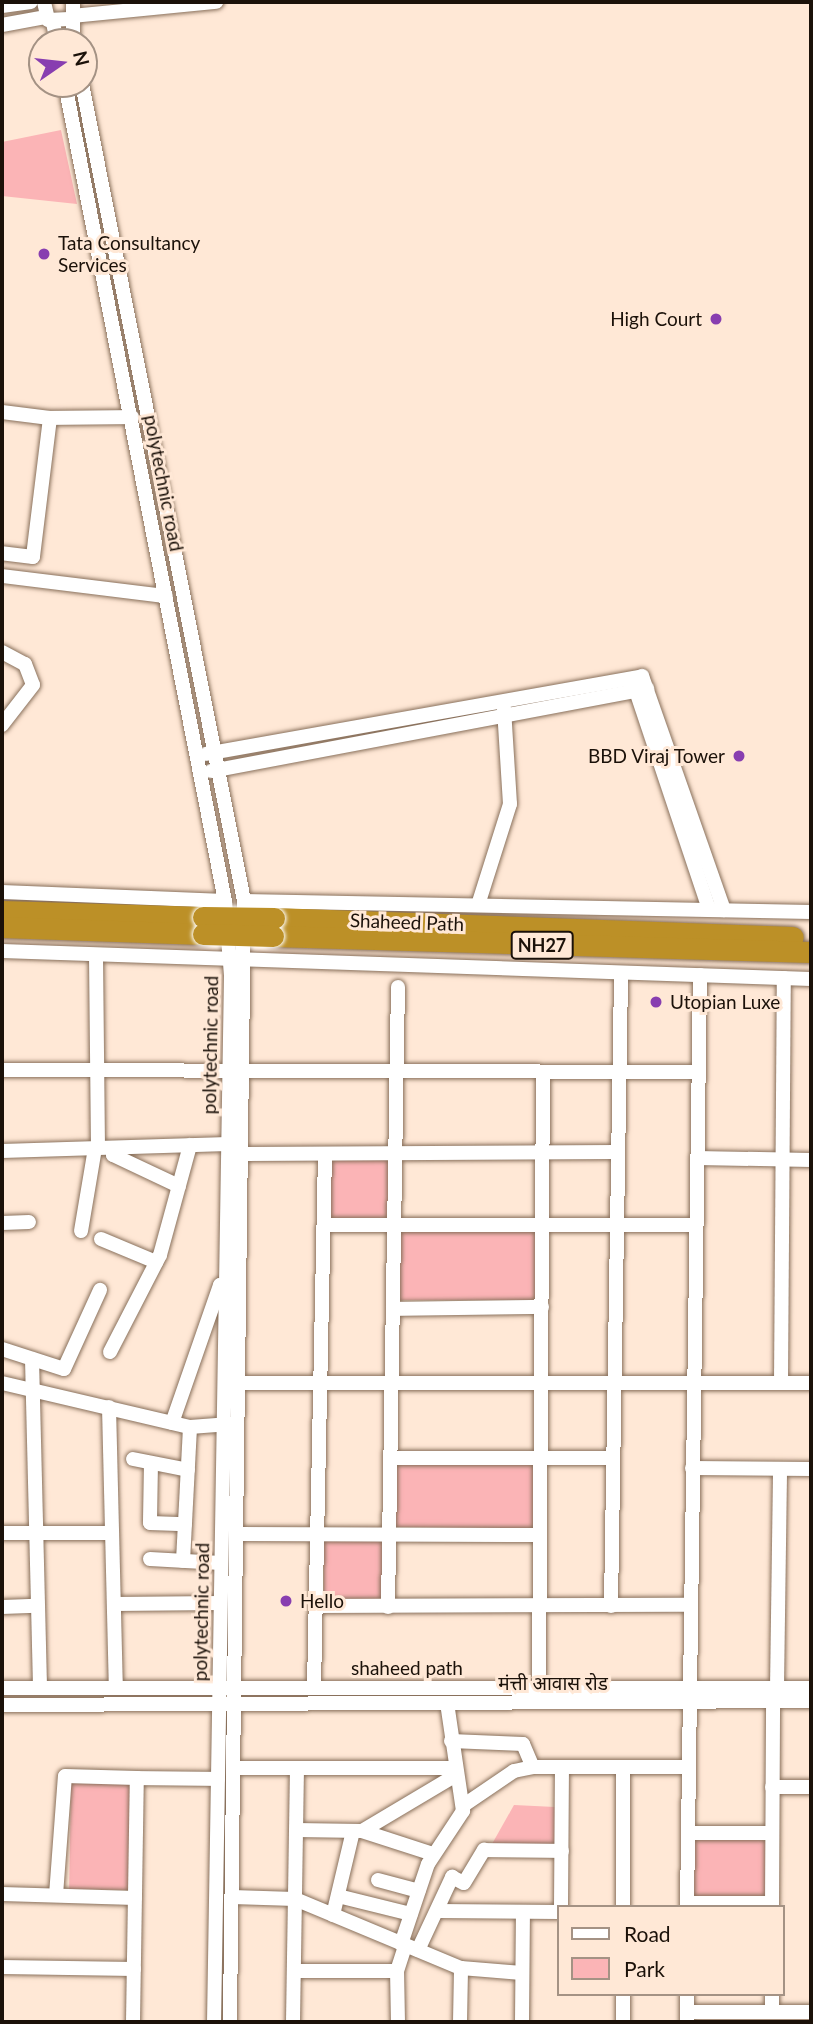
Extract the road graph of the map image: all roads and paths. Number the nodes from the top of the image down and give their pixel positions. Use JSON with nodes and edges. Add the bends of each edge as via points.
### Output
{"nodes":[{"id":1,"x":31,"y":2,"type":"edge"},
{"id":2,"x":216,"y":2,"type":"edge"},
{"id":3,"x":2,"y":5,"type":"edge"},
{"id":4,"x":71,"y":12,"type":"edge"},
{"id":5,"x":48,"y":14,"type":"edge"},
{"id":6,"x":2,"y":25,"type":"edge"},
{"id":7,"x":68,"y":98,"type":"edge"},
{"id":8,"x":85,"y":98,"type":"edge"},
{"id":9,"x":2,"y":412,"type":"edge"},
{"id":10,"x":132,"y":417,"type":"junction"},
{"id":11,"x":50,"y":418,"type":"junction"},
{"id":12,"x":2,"y":553,"type":"edge"},
{"id":13,"x":2,"y":576,"type":"edge"},
{"id":14,"x":166,"y":596,"type":"junction"},
{"id":15,"x":190,"y":622,"type":"junction"},
{"id":16,"x":172,"y":627,"type":"junction"},
{"id":17,"x":2,"y":652,"type":"edge"},
{"id":18,"x":504,"y":710,"type":"junction"},
{"id":19,"x":2,"y":725,"type":"edge"},
{"id":20,"x":215,"y":752,"type":"junction"},
{"id":21,"x":197,"y":756,"type":"junction"},
{"id":22,"x":218,"y":769,"type":"junction"},
{"id":23,"x":200,"y":774,"type":"junction"},
{"id":24,"x":2,"y":892,"type":"edge"},
{"id":25,"x":225,"y":901,"type":"junction"},
{"id":26,"x":244,"y":901,"type":"junction"},
{"id":27,"x":478,"y":905,"type":"junction"},
{"id":28,"x":716,"y":910,"type":"junction"},
{"id":29,"x":2,"y":912,"type":"edge"},
{"id":30,"x":811,"y":912,"type":"edge"},
{"id":31,"x":203,"y":925,"type":"junction"},
{"id":32,"x":2,"y":927,"type":"edge"},
{"id":33,"x":273,"y":927,"type":"junction"},
{"id":34,"x":27,"y":935,"type":"dead end"},
{"id":35,"x":811,"y":938,"type":"edge"},
{"id":36,"x":2,"y":951,"type":"edge"},
{"id":37,"x":811,"y":952,"type":"edge"},
{"id":38,"x":26,"y":953,"type":"junction"},
{"id":39,"x":560,"y":955,"type":"dead end"},
{"id":40,"x":96,"y":956,"type":"junction"},
{"id":41,"x":230,"y":961,"type":"junction"},
{"id":42,"x":248,"y":962,"type":"junction"},
{"id":43,"x":560,"y":971,"type":"junction"},
{"id":44,"x":621,"y":973,"type":"junction"},
{"id":45,"x":700,"y":975,"type":"junction"},
{"id":46,"x":784,"y":978,"type":"junction"},
{"id":47,"x":811,"y":979,"type":"edge"},
{"id":48,"x":398,"y":987,"type":"dead end"},
{"id":49,"x":230,"y":1066,"type":"junction"},
{"id":50,"x":96,"y":1069,"type":"junction"},
{"id":51,"x":2,"y":1070,"type":"edge"},
{"id":52,"x":618,"y":1072,"type":"junction"},
{"id":53,"x":699,"y":1072,"type":"junction"},
{"id":54,"x":397,"y":1073,"type":"junction"},
{"id":55,"x":543,"y":1073,"type":"junction"},
{"id":56,"x":246,"y":1074,"type":"junction"},
{"id":57,"x":228,"y":1144,"type":"junction"},
{"id":58,"x":191,"y":1145,"type":"junction"},
{"id":59,"x":102,"y":1148,"type":"junction"},
{"id":60,"x":2,"y":1151,"type":"edge"},
{"id":61,"x":545,"y":1153,"type":"junction"},
{"id":62,"x":617,"y":1153,"type":"junction"},
{"id":63,"x":245,"y":1154,"type":"junction"},
{"id":64,"x":395,"y":1154,"type":"junction"},
{"id":65,"x":325,"y":1155,"type":"junction"},
{"id":66,"x":697,"y":1158,"type":"junction"},
{"id":67,"x":782,"y":1160,"type":"junction"},
{"id":68,"x":811,"y":1160,"type":"edge"},
{"id":69,"x":179,"y":1186,"type":"junction"},
{"id":70,"x":29,"y":1222,"type":"dead end"},
{"id":71,"x":2,"y":1223,"type":"edge"},
{"id":72,"x":616,"y":1224,"type":"junction"},
{"id":73,"x":324,"y":1225,"type":"junction"},
{"id":74,"x":394,"y":1225,"type":"junction"},
{"id":75,"x":544,"y":1225,"type":"junction"},
{"id":76,"x":696,"y":1225,"type":"junction"},
{"id":77,"x":81,"y":1231,"type":"dead end"},
{"id":78,"x":101,"y":1239,"type":"dead end"},
{"id":79,"x":156,"y":1262,"type":"junction"},
{"id":80,"x":226,"y":1286,"type":"junction"},
{"id":81,"x":100,"y":1290,"type":"dead end"},
{"id":82,"x":542,"y":1307,"type":"junction"},
{"id":83,"x":393,"y":1309,"type":"junction"},
{"id":84,"x":2,"y":1349,"type":"edge"},
{"id":85,"x":110,"y":1352,"type":"dead end"},
{"id":86,"x":32,"y":1359,"type":"junction"},
{"id":87,"x":541,"y":1382,"type":"junction"},
{"id":88,"x":615,"y":1382,"type":"junction"},
{"id":89,"x":694,"y":1382,"type":"junction"},
{"id":90,"x":2,"y":1383,"type":"edge"},
{"id":91,"x":241,"y":1383,"type":"junction"},
{"id":92,"x":321,"y":1383,"type":"junction"},
{"id":93,"x":392,"y":1383,"type":"junction"},
{"id":94,"x":781,"y":1383,"type":"junction"},
{"id":95,"x":811,"y":1383,"type":"edge"},
{"id":96,"x":31,"y":1387,"type":"junction"},
{"id":97,"x":109,"y":1407,"type":"junction"},
{"id":98,"x":241,"y":1420,"type":"junction"},
{"id":99,"x":172,"y":1423,"type":"junction"},
{"id":100,"x":190,"y":1427,"type":"junction"},
{"id":101,"x":222,"y":1427,"type":"junction"},
{"id":102,"x":390,"y":1458,"type":"junction"},
{"id":103,"x":541,"y":1458,"type":"junction"},
{"id":104,"x":613,"y":1458,"type":"junction"},
{"id":105,"x":133,"y":1459,"type":"dead end"},
{"id":106,"x":151,"y":1463,"type":"junction"},
{"id":107,"x":692,"y":1468,"type":"junction"},
{"id":108,"x":780,"y":1469,"type":"junction"},
{"id":109,"x":811,"y":1469,"type":"edge"},
{"id":110,"x":188,"y":1470,"type":"junction"},
{"id":111,"x":185,"y":1524,"type":"junction"},
{"id":112,"x":2,"y":1533,"type":"edge"},
{"id":113,"x":34,"y":1533,"type":"junction"},
{"id":114,"x":112,"y":1533,"type":"junction"},
{"id":115,"x":239,"y":1534,"type":"junction"},
{"id":116,"x":317,"y":1534,"type":"junction"},
{"id":117,"x":389,"y":1535,"type":"junction"},
{"id":118,"x":540,"y":1535,"type":"junction"},
{"id":119,"x":150,"y":1559,"type":"dead end"},
{"id":120,"x":183,"y":1561,"type":"junction"},
{"id":121,"x":221,"y":1563,"type":"junction"},
{"id":122,"x":220,"y":1603,"type":"junction"},
{"id":123,"x":114,"y":1604,"type":"junction"},
{"id":124,"x":611,"y":1605,"type":"junction"},
{"id":125,"x":690,"y":1605,"type":"junction"},
{"id":126,"x":36,"y":1606,"type":"junction"},
{"id":127,"x":316,"y":1606,"type":"junction"},
{"id":128,"x":540,"y":1606,"type":"junction"},
{"id":129,"x":2,"y":1607,"type":"edge"},
{"id":130,"x":388,"y":1607,"type":"junction"},
{"id":131,"x":219,"y":1687,"type":"junction"},
{"id":132,"x":236,"y":1687,"type":"junction"},
{"id":133,"x":314,"y":1687,"type":"junction"},
{"id":134,"x":2,"y":1688,"type":"edge"},
{"id":135,"x":40,"y":1688,"type":"junction"},
{"id":136,"x":116,"y":1688,"type":"junction"},
{"id":137,"x":539,"y":1688,"type":"junction"},
{"id":138,"x":811,"y":1688,"type":"edge"},
{"id":139,"x":688,"y":1695,"type":"junction"},
{"id":140,"x":775,"y":1695,"type":"junction"},
{"id":141,"x":811,"y":1701,"type":"edge"},
{"id":142,"x":447,"y":1703,"type":"junction"},
{"id":143,"x":219,"y":1704,"type":"junction"},
{"id":144,"x":236,"y":1704,"type":"junction"},
{"id":145,"x":2,"y":1705,"type":"edge"},
{"id":146,"x":451,"y":1741,"type":"junction"},
{"id":147,"x":533,"y":1767,"type":"junction"},
{"id":148,"x":562,"y":1767,"type":"junction"},
{"id":149,"x":623,"y":1767,"type":"junction"},
{"id":150,"x":688,"y":1767,"type":"junction"},
{"id":151,"x":234,"y":1768,"type":"junction"},
{"id":152,"x":297,"y":1768,"type":"junction"},
{"id":153,"x":455,"y":1772,"type":"junction"},
{"id":154,"x":137,"y":1778,"type":"junction"},
{"id":155,"x":218,"y":1779,"type":"junction"},
{"id":156,"x":772,"y":1787,"type":"junction"},
{"id":157,"x":811,"y":1787,"type":"edge"},
{"id":158,"x":464,"y":1805,"type":"junction"},
{"id":159,"x":296,"y":1830,"type":"junction"},
{"id":160,"x":358,"y":1831,"type":"junction"},
{"id":161,"x":688,"y":1833,"type":"junction"},
{"id":162,"x":772,"y":1833,"type":"junction"},
{"id":163,"x":562,"y":1851,"type":"junction"},
{"id":164,"x":433,"y":1854,"type":"junction"},
{"id":165,"x":378,"y":1880,"type":"dead end"},
{"id":166,"x":419,"y":1891,"type":"junction"},
{"id":167,"x":2,"y":1894,"type":"edge"},
{"id":168,"x":56,"y":1895,"type":"junction"},
{"id":169,"x":338,"y":1896,"type":"junction"},
{"id":170,"x":232,"y":1897,"type":"junction"},
{"id":171,"x":135,"y":1898,"type":"junction"},
{"id":172,"x":295,"y":1899,"type":"junction"},
{"id":173,"x":561,"y":1905,"type":"edge"},
{"id":174,"x":623,"y":1905,"type":"edge"},
{"id":175,"x":687,"y":1905,"type":"edge"},
{"id":176,"x":772,"y":1905,"type":"edge"},
{"id":177,"x":438,"y":1911,"type":"junction"},
{"id":178,"x":523,"y":1912,"type":"junction"},
{"id":179,"x":558,"y":1912,"type":"edge"},
{"id":180,"x":411,"y":1914,"type":"junction"},
{"id":181,"x":333,"y":1915,"type":"junction"},
{"id":182,"x":408,"y":1947,"type":"junction"},
{"id":183,"x":2,"y":1967,"type":"edge"},
{"id":184,"x":461,"y":1968,"type":"junction"},
{"id":185,"x":134,"y":1969,"type":"junction"},
{"id":186,"x":294,"y":1971,"type":"junction"},
{"id":187,"x":397,"y":1971,"type":"junction"},
{"id":188,"x":522,"y":1973,"type":"junction"},
{"id":189,"x":623,"y":1996,"type":"edge"},
{"id":190,"x":687,"y":1996,"type":"edge"},
{"id":191,"x":772,"y":1996,"type":"edge"},
{"id":192,"x":772,"y":2012,"type":"junction"},
{"id":193,"x":811,"y":2012,"type":"edge"},
{"id":194,"x":687,"y":2017,"type":"edge"},
{"id":195,"x":133,"y":2022,"type":"edge"},
{"id":196,"x":214,"y":2022,"type":"edge"},
{"id":197,"x":230,"y":2022,"type":"edge"},
{"id":198,"x":293,"y":2022,"type":"edge"},
{"id":199,"x":398,"y":2022,"type":"edge"},
{"id":200,"x":460,"y":2022,"type":"edge"},
{"id":201,"x":522,"y":2022,"type":"edge"},
{"id":202,"x":623,"y":2022,"type":"edge"}],
"edges":[{"from":1,"to":3,"type":"street"},
{"from":2,"to":4,"type":"street"},
{"from":4,"to":5,"type":"street"},
{"from":5,"to":6,"type":"street"},
{"from":7,"to":10,"type":"street","name":"polytechnic road"},
{"from":8,"to":15,"type":"street"},
{"from":9,"to":11,"type":"street"},
{"from":10,"to":11,"type":"street"},
{"from":10,"to":14,"type":"street","name":"polytechnic road"},
{"from":11,"to":12,"type":"street","via":[[33,557]]},
{"from":13,"to":14,"type":"street"},
{"from":14,"to":16,"type":"street","name":"polytechnic road"},
{"from":15,"to":16,"type":"street"},
{"from":15,"to":20,"type":"street"},
{"from":16,"to":21,"type":"street","name":"polytechnic road"},
{"from":17,"to":19,"type":"street","via":[[25,664],[33,685]]},
{"from":18,"to":20,"type":"street"},
{"from":18,"to":22,"type":"street"},
{"from":18,"to":27,"type":"street","via":[[510,804]]},
{"from":18,"to":28,"type":"street","via":[[638,686]]},
{"from":20,"to":21,"type":"street"},
{"from":20,"to":22,"type":"street"},
{"from":21,"to":23,"type":"street","name":"polytechnic road"},
{"from":22,"to":23,"type":"street"},
{"from":22,"to":26,"type":"street"},
{"from":23,"to":25,"type":"street","name":"polytechnic road"},
{"from":24,"to":25,"type":"street","via":[[28,898]]},
{"from":25,"to":41,"type":"street","name":"polytechnic road"},
{"from":26,"to":27,"type":"street"},
{"from":26,"to":42,"type":"street"},
{"from":27,"to":28,"type":"street","via":[[561,913]]},
{"from":28,"to":30,"type":"street"},
{"from":29,"to":31,"type":"highway","name":"Shaheed Path","number":"NH27"},
{"from":31,"to":32,"type":"highway","name":"Shaheed Path","number":"NH27"},
{"from":31,"to":33,"type":"highway","name":"Shaheed Path","number":"NH27","bridge":true},
{"from":33,"to":35,"type":"highway","name":"Shaheed Path","number":"NH27"},
{"from":33,"to":37,"type":"highway","name":"Shaheed Path","number":"NH27"},
{"from":34,"to":38,"type":"street"},
{"from":36,"to":38,"type":"street"},
{"from":38,"to":40,"type":"street"},
{"from":39,"to":43,"type":"street"},
{"from":40,"to":41,"type":"street"},
{"from":40,"to":50,"type":"street"},
{"from":41,"to":42,"type":"street"},
{"from":41,"to":49,"type":"street","name":"polytechnic road"},
{"from":42,"to":43,"type":"street"},
{"from":42,"to":56,"type":"street"},
{"from":43,"to":44,"type":"street"},
{"from":44,"to":45,"type":"street"},
{"from":44,"to":52,"type":"street"},
{"from":45,"to":46,"type":"street"},
{"from":45,"to":53,"type":"street"},
{"from":46,"to":47,"type":"street"},
{"from":46,"to":67,"type":"street"},
{"from":48,"to":54,"type":"street"},
{"from":49,"to":50,"type":"street"},
{"from":49,"to":56,"type":"street"},
{"from":49,"to":57,"type":"street","name":"polytechnic road"},
{"from":50,"to":51,"type":"street"},
{"from":50,"to":59,"type":"street"},
{"from":52,"to":53,"type":"street"},
{"from":52,"to":55,"type":"street"},
{"from":52,"to":62,"type":"street"},
{"from":53,"to":66,"type":"street"},
{"from":54,"to":55,"type":"street"},
{"from":54,"to":56,"type":"street"},
{"from":54,"to":64,"type":"street"},
{"from":55,"to":61,"type":"street"},
{"from":56,"to":63,"type":"street"},
{"from":57,"to":58,"type":"street"},
{"from":57,"to":80,"type":"street","name":"polytechnic road"},
{"from":58,"to":59,"type":"street"},
{"from":58,"to":69,"type":"street"},
{"from":59,"to":60,"type":"street"},
{"from":59,"to":69,"type":"street"},
{"from":59,"to":77,"type":"street"},
{"from":61,"to":62,"type":"street"},
{"from":61,"to":64,"type":"street"},
{"from":61,"to":75,"type":"street"},
{"from":62,"to":72,"type":"street"},
{"from":63,"to":65,"type":"street"},
{"from":63,"to":91,"type":"street"},
{"from":64,"to":65,"type":"street"},
{"from":64,"to":74,"type":"street"},
{"from":65,"to":73,"type":"street"},
{"from":66,"to":67,"type":"street"},
{"from":66,"to":76,"type":"street"},
{"from":67,"to":68,"type":"street"},
{"from":67,"to":94,"type":"street"},
{"from":69,"to":79,"type":"street"},
{"from":70,"to":71,"type":"street"},
{"from":72,"to":75,"type":"street"},
{"from":72,"to":76,"type":"street"},
{"from":72,"to":88,"type":"street"},
{"from":73,"to":74,"type":"street"},
{"from":73,"to":92,"type":"street"},
{"from":74,"to":75,"type":"street"},
{"from":74,"to":83,"type":"street"},
{"from":75,"to":82,"type":"street"},
{"from":76,"to":89,"type":"street"},
{"from":78,"to":79,"type":"street"},
{"from":79,"to":85,"type":"street"},
{"from":80,"to":99,"type":"street","via":[[220,1285]]},
{"from":80,"to":101,"type":"street","name":"polytechnic road"},
{"from":81,"to":86,"type":"street","via":[[64,1369]]},
{"from":82,"to":83,"type":"street"},
{"from":82,"to":87,"type":"street"},
{"from":83,"to":93,"type":"street"},
{"from":84,"to":86,"type":"street"},
{"from":86,"to":96,"type":"street"},
{"from":87,"to":88,"type":"street"},
{"from":87,"to":93,"type":"street"},
{"from":87,"to":103,"type":"street"},
{"from":88,"to":89,"type":"street"},
{"from":88,"to":104,"type":"street"},
{"from":89,"to":94,"type":"street"},
{"from":89,"to":107,"type":"street"},
{"from":90,"to":96,"type":"street"},
{"from":91,"to":92,"type":"street"},
{"from":91,"to":98,"type":"street"},
{"from":92,"to":93,"type":"street"},
{"from":92,"to":116,"type":"street"},
{"from":93,"to":102,"type":"street"},
{"from":94,"to":95,"type":"street"},
{"from":96,"to":97,"type":"street"},
{"from":96,"to":113,"type":"street"},
{"from":97,"to":99,"type":"street"},
{"from":97,"to":114,"type":"street"},
{"from":98,"to":101,"type":"street"},
{"from":98,"to":115,"type":"street"},
{"from":99,"to":100,"type":"street"},
{"from":100,"to":101,"type":"street"},
{"from":100,"to":110,"type":"street"},
{"from":101,"to":121,"type":"street","name":"polytechnic road"},
{"from":102,"to":103,"type":"street"},
{"from":102,"to":117,"type":"street"},
{"from":103,"to":104,"type":"street"},
{"from":103,"to":118,"type":"street"},
{"from":104,"to":124,"type":"street"},
{"from":105,"to":106,"type":"street"},
{"from":106,"to":110,"type":"street"},
{"from":106,"to":111,"type":"street","via":[[150,1523]]},
{"from":107,"to":108,"type":"street"},
{"from":107,"to":125,"type":"street"},
{"from":108,"to":109,"type":"street"},
{"from":108,"to":140,"type":"street"},
{"from":110,"to":111,"type":"street"},
{"from":111,"to":120,"type":"street"},
{"from":112,"to":113,"type":"street"},
{"from":113,"to":114,"type":"street"},
{"from":113,"to":126,"type":"street"},
{"from":114,"to":123,"type":"street"},
{"from":115,"to":116,"type":"street"},
{"from":115,"to":132,"type":"street"},
{"from":116,"to":117,"type":"street"},
{"from":116,"to":127,"type":"street"},
{"from":117,"to":118,"type":"street"},
{"from":117,"to":130,"type":"street"},
{"from":118,"to":128,"type":"street"},
{"from":119,"to":120,"type":"street"},
{"from":120,"to":121,"type":"street"},
{"from":121,"to":122,"type":"street","name":"polytechnic road"},
{"from":122,"to":123,"type":"street"},
{"from":122,"to":131,"type":"street","name":"polytechnic road"},
{"from":123,"to":136,"type":"street"},
{"from":124,"to":125,"type":"street"},
{"from":124,"to":128,"type":"street"},
{"from":125,"to":139,"type":"street"},
{"from":126,"to":129,"type":"street"},
{"from":126,"to":135,"type":"street"},
{"from":127,"to":130,"type":"street"},
{"from":127,"to":133,"type":"street"},
{"from":128,"to":130,"type":"street"},
{"from":128,"to":137,"type":"street"},
{"from":131,"to":132,"type":"street","name":"shaheed path"},
{"from":131,"to":136,"type":"street","name":"shaheed path"},
{"from":131,"to":143,"type":"street","name":"polytechnic road"},
{"from":132,"to":133,"type":"street","name":"shaheed path"},
{"from":132,"to":144,"type":"street"},
{"from":133,"to":137,"type":"street","name":"shaheed path"},
{"from":134,"to":135,"type":"street","name":"shaheed path"},
{"from":135,"to":136,"type":"street","name":"shaheed path"},
{"from":137,"to":139,"type":"street","name":"shaheed path"},
{"from":138,"to":140,"type":"street","name":"shaheed path"},
{"from":139,"to":140,"type":"street","name":"shaheed path"},
{"from":139,"to":142,"type":"street","name":"मंत्ती आवास रोड"},
{"from":139,"to":150,"type":"street"},
{"from":140,"to":141,"type":"street"},
{"from":140,"to":156,"type":"street"},
{"from":142,"to":144,"type":"street","name":"मंत्ती आवास रोड"},
{"from":142,"to":146,"type":"street"},
{"from":143,"to":144,"type":"street","name":"मंत्ती आवास रोड"},
{"from":143,"to":145,"type":"street","name":"मंत्ती आवास रोड"},
{"from":143,"to":155,"type":"street","name":"polytechnic road"},
{"from":144,"to":151,"type":"street"},
{"from":146,"to":147,"type":"street","via":[[523,1744]]},
{"from":146,"to":153,"type":"street"},
{"from":147,"to":148,"type":"street"},
{"from":147,"to":158,"type":"street","via":[[514,1771]]},
{"from":148,"to":149,"type":"street"},
{"from":148,"to":163,"type":"street"},
{"from":149,"to":150,"type":"street"},
{"from":149,"to":174,"type":"street"},
{"from":150,"to":161,"type":"street"},
{"from":151,"to":152,"type":"street"},
{"from":151,"to":170,"type":"street"},
{"from":152,"to":153,"type":"street"},
{"from":152,"to":159,"type":"street"},
{"from":153,"to":158,"type":"street"},
{"from":153,"to":160,"type":"street"},
{"from":154,"to":155,"type":"street"},
{"from":154,"to":168,"type":"street","via":[[65,1776]]},
{"from":154,"to":171,"type":"street"},
{"from":155,"to":196,"type":"street","name":"polytechnic road"},
{"from":156,"to":157,"type":"street"},
{"from":156,"to":162,"type":"street"},
{"from":158,"to":164,"type":"street"},
{"from":159,"to":160,"type":"street"},
{"from":159,"to":172,"type":"street"},
{"from":160,"to":164,"type":"street"},
{"from":160,"to":169,"type":"street"},
{"from":161,"to":162,"type":"street"},
{"from":161,"to":175,"type":"street"},
{"from":162,"to":176,"type":"street"},
{"from":163,"to":173,"type":"street"},
{"from":163,"to":177,"type":"street","via":[[484,1850],[464,1884],[452,1877]]},
{"from":164,"to":166,"type":"street"},
{"from":165,"to":166,"type":"street"},
{"from":166,"to":180,"type":"street"},
{"from":167,"to":168,"type":"street"},
{"from":168,"to":171,"type":"street"},
{"from":169,"to":180,"type":"street"},
{"from":169,"to":181,"type":"street"},
{"from":170,"to":172,"type":"street"},
{"from":170,"to":197,"type":"street"},
{"from":171,"to":185,"type":"street"},
{"from":172,"to":181,"type":"street"},
{"from":172,"to":186,"type":"street"},
{"from":175,"to":176,"type":"street"},
{"from":177,"to":178,"type":"street"},
{"from":177,"to":182,"type":"street"},
{"from":178,"to":179,"type":"street"},
{"from":178,"to":188,"type":"street"},
{"from":180,"to":182,"type":"street"},
{"from":181,"to":182,"type":"street"},
{"from":182,"to":184,"type":"street"},
{"from":182,"to":187,"type":"street"},
{"from":183,"to":185,"type":"street"},
{"from":184,"to":188,"type":"street"},
{"from":184,"to":200,"type":"street"},
{"from":185,"to":195,"type":"street"},
{"from":186,"to":187,"type":"street"},
{"from":186,"to":198,"type":"street"},
{"from":187,"to":199,"type":"street"},
{"from":188,"to":201,"type":"street"},
{"from":189,"to":202,"type":"street"},
{"from":190,"to":194,"type":"street"},
{"from":191,"to":192,"type":"street"},
{"from":192,"to":193,"type":"street"},
{"from":192,"to":194,"type":"street"}]}
